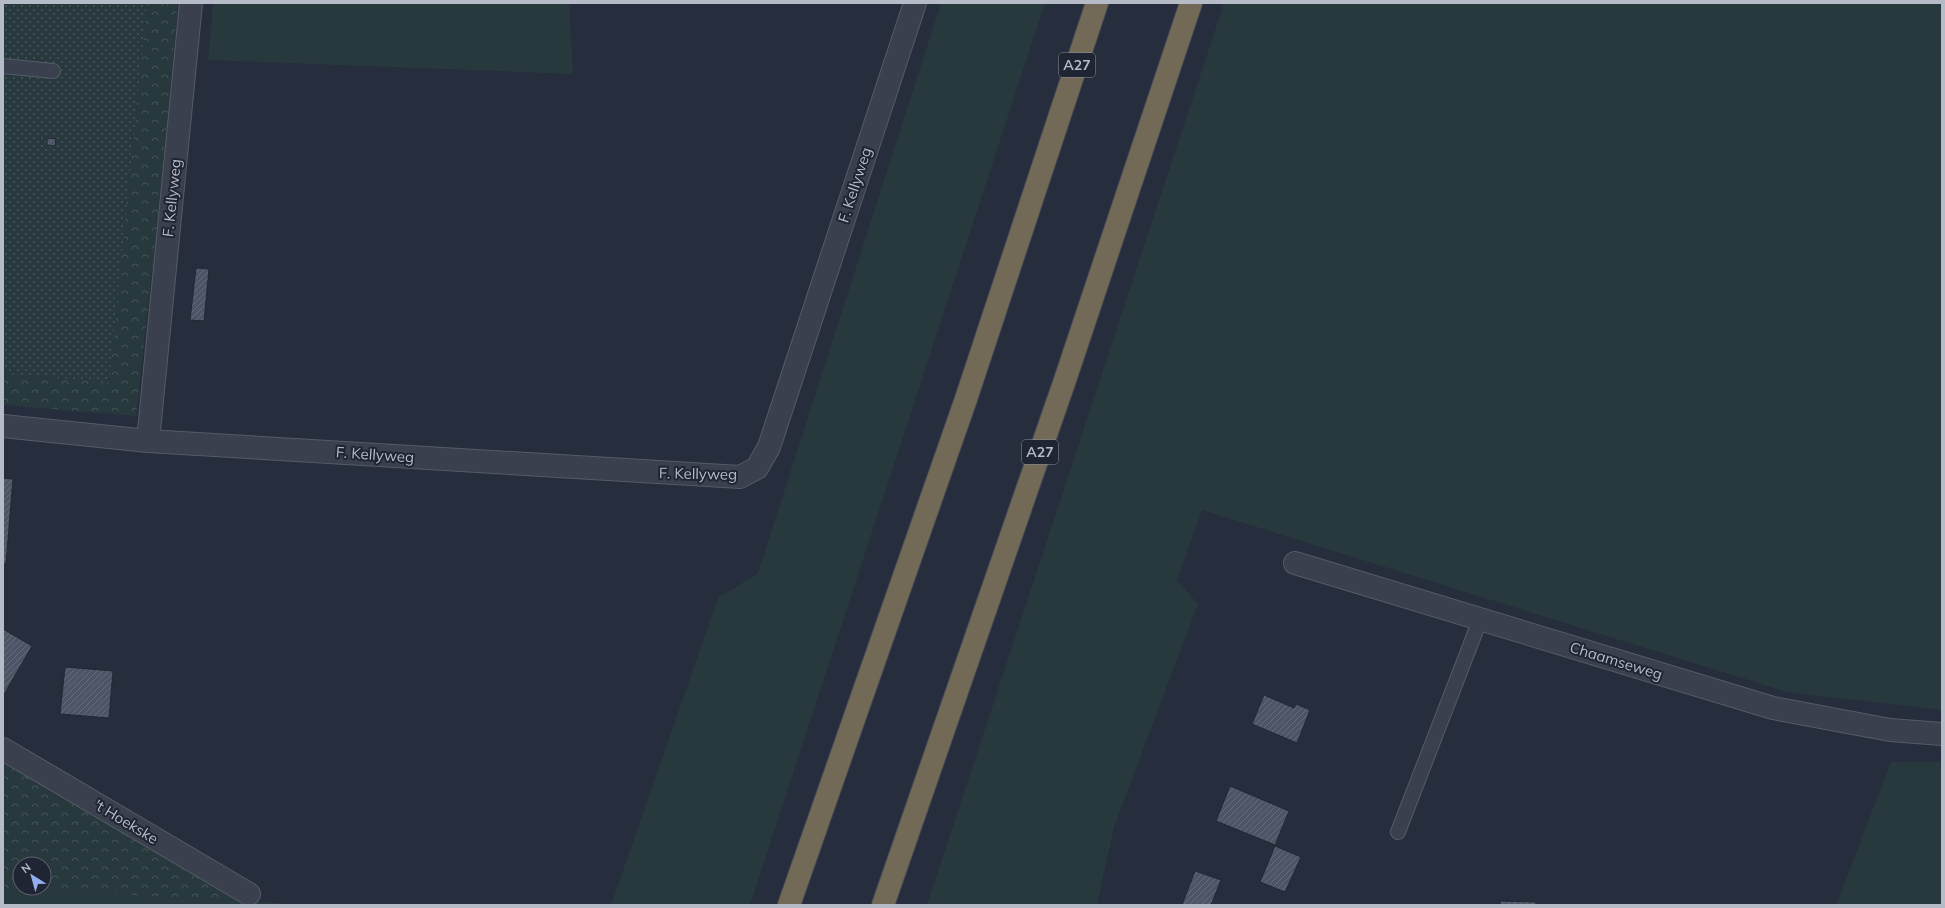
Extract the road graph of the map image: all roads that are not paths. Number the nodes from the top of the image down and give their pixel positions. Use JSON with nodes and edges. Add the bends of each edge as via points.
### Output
{"nodes":[{"id":1,"x":191,"y":3,"type":"edge"},
{"id":2,"x":915,"y":3,"type":"edge"},
{"id":3,"x":1097,"y":3,"type":"edge"},
{"id":4,"x":1191,"y":3,"type":"edge"},
{"id":5,"x":3,"y":66,"type":"edge"},
{"id":6,"x":53,"y":71,"type":"dead end"},
{"id":7,"x":3,"y":426,"type":"edge"},
{"id":8,"x":148,"y":441,"type":"junction"},
{"id":9,"x":1295,"y":563,"type":"dead end"},
{"id":10,"x":1480,"y":620,"type":"junction"},
{"id":11,"x":1942,"y":734,"type":"edge"},
{"id":12,"x":3,"y":749,"type":"edge"},
{"id":13,"x":1398,"y":832,"type":"dead end"},
{"id":14,"x":249,"y":894,"type":"dead end"},
{"id":15,"x":884,"y":903,"type":"edge"},
{"id":16,"x":789,"y":905,"type":"edge"}],
"edges":[{"from":1,"to":8,"type":"street","name":"F. Kellyweg"},
{"from":2,"to":8,"type":"street","name":"F. Kellyweg","via":[[769,446],[756,468],[740,477],[720,477]]},
{"from":3,"to":16,"type":"highway","number":"A27","via":[[968,391]]},
{"from":4,"to":15,"type":"highway","number":"A27","via":[[1065,380]]},
{"from":5,"to":6,"type":"lane"},
{"from":7,"to":8,"type":"street","name":"F. Kellyweg"},
{"from":9,"to":10,"type":"street","name":"Chaamseweg"},
{"from":10,"to":11,"type":"street","name":"Chaamseweg","via":[[1773,708],[1890,730]]},
{"from":10,"to":13,"type":"lane"},
{"from":12,"to":14,"type":"street","name":"'t Hoekske"}]}
